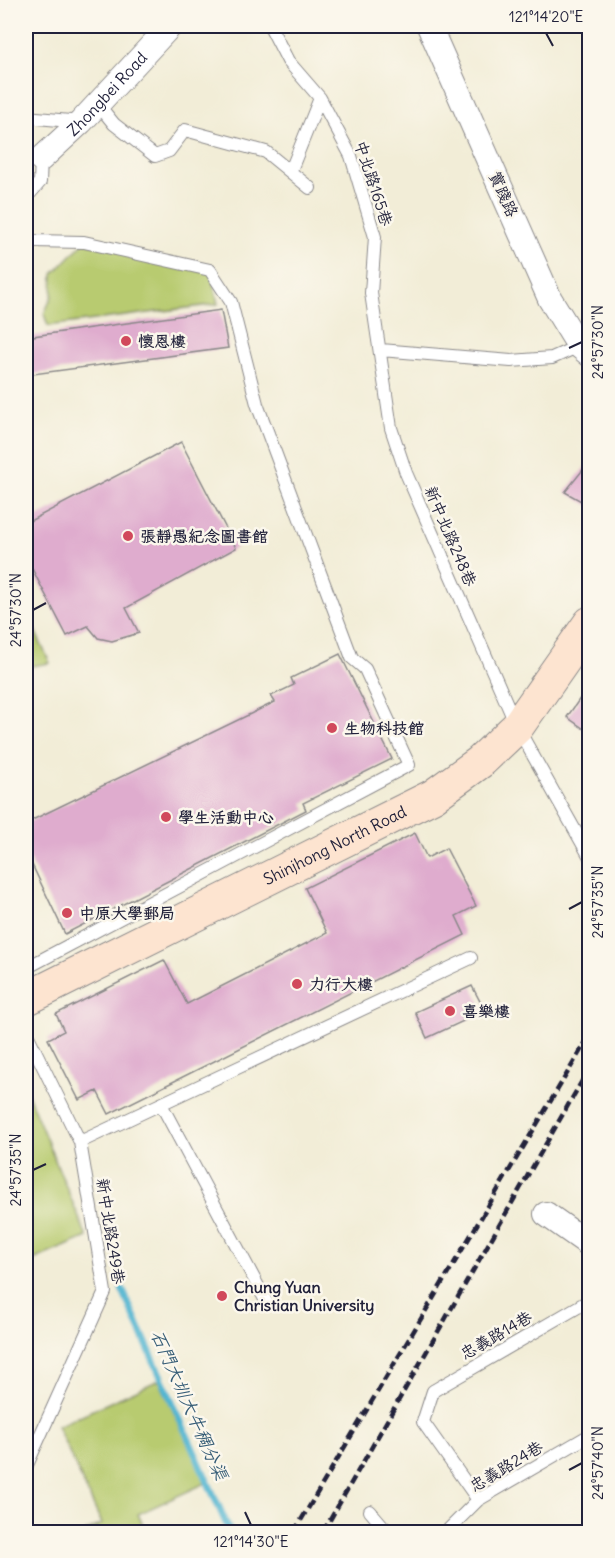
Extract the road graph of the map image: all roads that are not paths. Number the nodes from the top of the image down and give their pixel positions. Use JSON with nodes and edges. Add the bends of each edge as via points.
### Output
{"nodes":[{"id":1,"x":170,"y":26,"type":"edge"},
{"id":2,"x":270,"y":26,"type":"edge"},
{"id":3,"x":429,"y":26,"type":"edge"},
{"id":4,"x":320,"y":98,"type":"junction"},
{"id":5,"x":97,"y":103,"type":"junction"},
{"id":6,"x":26,"y":117,"type":"edge"},
{"id":7,"x":81,"y":122,"type":"junction"},
{"id":8,"x":33,"y":160,"type":"edge"},
{"id":9,"x":291,"y":170,"type":"junction"},
{"id":10,"x":310,"y":188,"type":"dead end"},
{"id":11,"x":26,"y":198,"type":"edge"},
{"id":12,"x":26,"y":236,"type":"edge"},
{"id":13,"x":381,"y":350,"type":"junction"},
{"id":14,"x":584,"y":350,"type":"edge"},
{"id":15,"x":590,"y":623,"type":"edge"},
{"id":16,"x":518,"y":727,"type":"junction"},
{"id":17,"x":588,"y":847,"type":"edge"},
{"id":18,"x":471,"y":958,"type":"dead end"},
{"id":19,"x":26,"y":968,"type":"edge"},
{"id":20,"x":26,"y":999,"type":"edge"},
{"id":21,"x":26,"y":1032,"type":"edge"},
{"id":22,"x":161,"y":1104,"type":"junction"},
{"id":23,"x":80,"y":1142,"type":"junction"},
{"id":24,"x":546,"y":1214,"type":"dead end"},
{"id":25,"x":590,"y":1245,"type":"edge"},
{"id":26,"x":590,"y":1300,"type":"edge"},
{"id":27,"x":267,"y":1303,"type":"dead end"},
{"id":28,"x":590,"y":1435,"type":"edge"},
{"id":29,"x":26,"y":1467,"type":"edge"},
{"id":30,"x":478,"y":1500,"type":"junction"},
{"id":31,"x":370,"y":1511,"type":"dead end"},
{"id":32,"x":388,"y":1533,"type":"edge"},
{"id":33,"x":446,"y":1533,"type":"edge"}],
"edges":[{"from":1,"to":5,"type":"street","name":"Zhongbei Road"},
{"from":2,"to":4,"type":"lane","name":"中北路165巷","via":[[288,60]]},
{"from":3,"to":14,"type":"street","name":"實踐路","via":[[550,299]]},
{"from":4,"to":9,"type":"lane"},
{"from":4,"to":13,"type":"lane","name":"中北路165巷","via":[[351,156],[375,237],[371,293]]},
{"from":5,"to":7,"type":"street","name":"Zhongbei Road"},
{"from":5,"to":9,"type":"lane","via":[[114,124],[155,156],[169,151],[184,130],[266,152]]},
{"from":6,"to":7,"type":"lane"},
{"from":7,"to":8,"type":"street","name":"Zhongbei Road"},
{"from":8,"to":11,"type":"lane","via":[[40,182]]},
{"from":9,"to":10,"type":"lane"},
{"from":12,"to":19,"type":"lane","via":[[32,241],[84,242],[210,270],[231,302],[257,404],[352,658],[364,669],[409,765]]},
{"from":13,"to":14,"type":"lane","via":[[511,362]]},
{"from":13,"to":16,"type":"lane","name":"新中北路248巷","via":[[391,428],[406,473]]},
{"from":15,"to":16,"type":"street","name":"Shinjhong North Road"},
{"from":16,"to":17,"type":"lane"},
{"from":16,"to":20,"type":"street","name":"Shinjhong North Road","via":[[480,762],[433,796]]},
{"from":18,"to":22,"type":"lane"},
{"from":21,"to":23,"type":"lane","name":"新中北路249巷"},
{"from":22,"to":23,"type":"lane"},
{"from":22,"to":27,"type":"lane"},
{"from":23,"to":29,"type":"lane","name":"新中北路249巷","via":[[105,1292]]},
{"from":24,"to":25,"type":"street"},
{"from":26,"to":30,"type":"lane","name":"忠義路14巷","via":[[433,1391],[423,1422]]},
{"from":28,"to":30,"type":"lane","name":"忠義路24巷"},
{"from":30,"to":33,"type":"lane","name":"忠義路24巷"},
{"from":31,"to":32,"type":"lane"}]}
